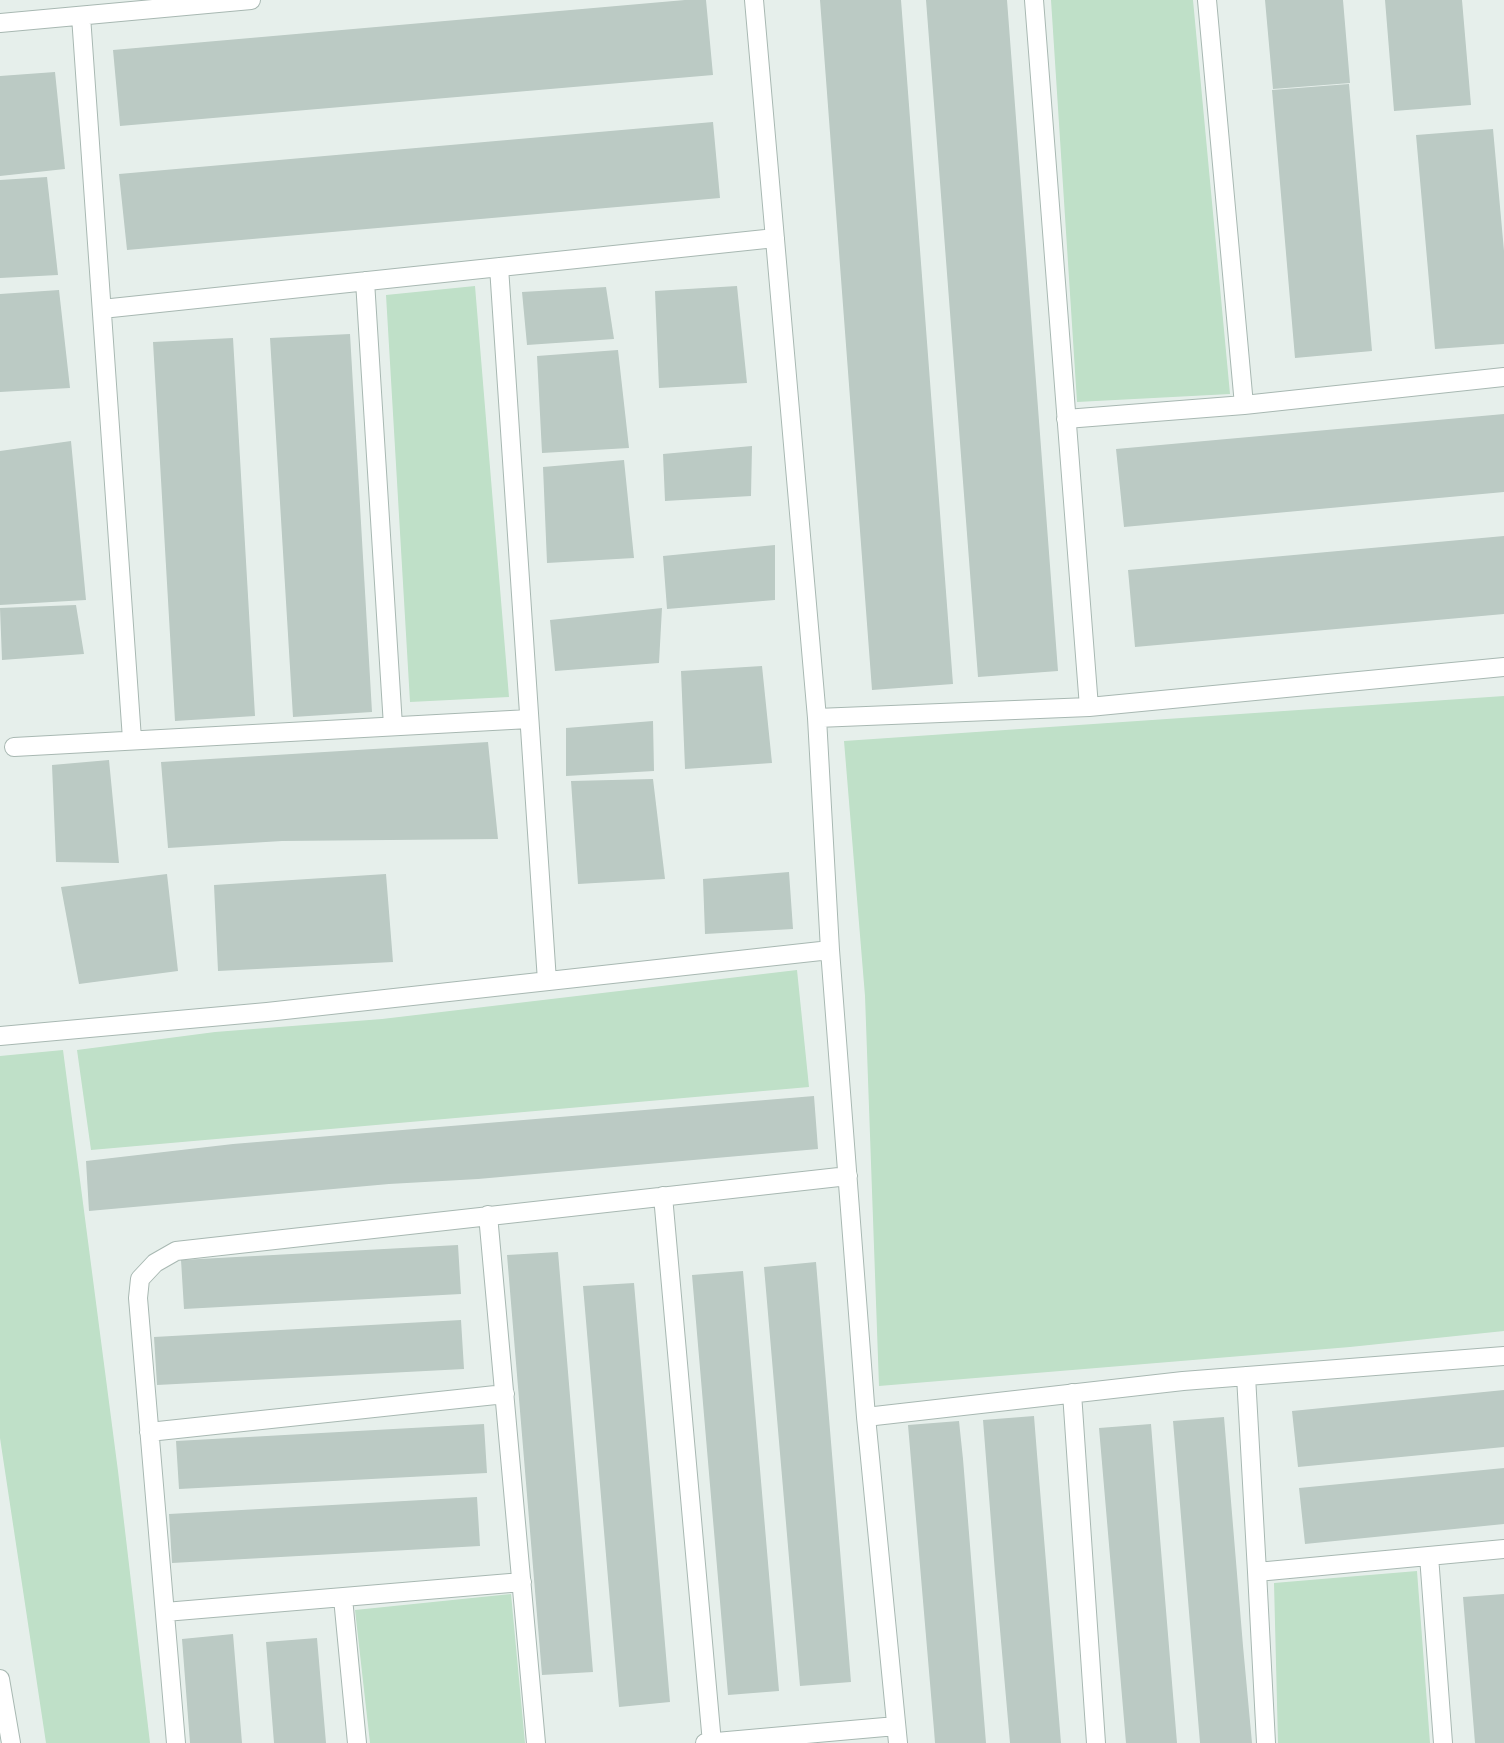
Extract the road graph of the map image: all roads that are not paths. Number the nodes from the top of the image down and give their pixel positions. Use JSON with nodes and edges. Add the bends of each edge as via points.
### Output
{"nodes":[{"id":1,"x":251,"y":0,"type":"edge"},
{"id":2,"x":754,"y":0,"type":"edge"},
{"id":3,"x":1034,"y":0,"type":"edge"},
{"id":4,"x":1208,"y":0,"type":"edge"},
{"id":5,"x":81,"y":16,"type":"junction"},
{"id":6,"x":0,"y":23,"type":"edge"},
{"id":7,"x":775,"y":238,"type":"junction"},
{"id":8,"x":499,"y":267,"type":"junction"},
{"id":9,"x":365,"y":281,"type":"junction"},
{"id":10,"x":102,"y":309,"type":"junction"},
{"id":11,"x":1504,"y":377,"type":"edge"},
{"id":12,"x":1244,"y":405,"type":"junction"},
{"id":13,"x":1066,"y":419,"type":"junction"},
{"id":14,"x":1504,"y":667,"type":"edge"},
{"id":15,"x":1089,"y":707,"type":"junction"},
{"id":16,"x":817,"y":718,"type":"junction"},
{"id":17,"x":529,"y":719,"type":"junction"},
{"id":18,"x":393,"y":726,"type":"junction"},
{"id":19,"x":132,"y":739,"type":"junction"},
{"id":20,"x":14,"y":747,"type":"dead end"},
{"id":21,"x":830,"y":950,"type":"junction"},
{"id":22,"x":547,"y":981,"type":"junction"},
{"id":23,"x":0,"y":1036,"type":"edge"},
{"id":24,"x":848,"y":1176,"type":"junction"},
{"id":25,"x":663,"y":1196,"type":"junction"},
{"id":26,"x":488,"y":1215,"type":"junction"},
{"id":27,"x":1504,"y":1356,"type":"edge"},
{"id":28,"x":1245,"y":1376,"type":"junction"},
{"id":29,"x":1072,"y":1393,"type":"junction"},
{"id":30,"x":505,"y":1394,"type":"junction"},
{"id":31,"x":866,"y":1417,"type":"junction"},
{"id":32,"x":149,"y":1432,"type":"junction"},
{"id":33,"x":1504,"y":1549,"type":"edge"},
{"id":34,"x":1428,"y":1556,"type":"junction"},
{"id":35,"x":1257,"y":1572,"type":"junction"},
{"id":36,"x":522,"y":1582,"type":"junction"},
{"id":37,"x":343,"y":1598,"type":"junction"},
{"id":38,"x":165,"y":1612,"type":"junction"},
{"id":39,"x":0,"y":1679,"type":"edge"},
{"id":40,"x":897,"y":1734,"type":"edge"},
{"id":41,"x":10,"y":1743,"type":"edge"},
{"id":42,"x":176,"y":1743,"type":"edge"},
{"id":43,"x":357,"y":1743,"type":"edge"},
{"id":44,"x":537,"y":1743,"type":"edge"},
{"id":45,"x":705,"y":1743,"type":"edge"},
{"id":46,"x":712,"y":1743,"type":"edge"},
{"id":47,"x":1096,"y":1743,"type":"edge"},
{"id":48,"x":1266,"y":1743,"type":"edge"},
{"id":49,"x":1443,"y":1743,"type":"edge"}],
"edges":[{"from":1,"to":5,"type":"street"},
{"from":2,"to":7,"type":"street"},
{"from":3,"to":13,"type":"street"},
{"from":4,"to":12,"type":"street"},
{"from":5,"to":6,"type":"street"},
{"from":5,"to":10,"type":"street"},
{"from":7,"to":8,"type":"street"},
{"from":7,"to":16,"type":"street"},
{"from":8,"to":9,"type":"street"},
{"from":8,"to":17,"type":"street"},
{"from":9,"to":10,"type":"street"},
{"from":9,"to":18,"type":"street"},
{"from":10,"to":19,"type":"street"},
{"from":11,"to":12,"type":"street"},
{"from":12,"to":13,"type":"street"},
{"from":13,"to":15,"type":"street"},
{"from":14,"to":15,"type":"street"},
{"from":15,"to":16,"type":"street"},
{"from":16,"to":21,"type":"street"},
{"from":17,"to":18,"type":"street"},
{"from":17,"to":22,"type":"street"},
{"from":18,"to":19,"type":"street"},
{"from":19,"to":20,"type":"street"},
{"from":21,"to":22,"type":"street"},
{"from":21,"to":24,"type":"street"},
{"from":22,"to":23,"type":"street"},
{"from":24,"to":25,"type":"street"},
{"from":24,"to":31,"type":"street"},
{"from":25,"to":26,"type":"street"},
{"from":25,"to":46,"type":"street"},
{"from":26,"to":30,"type":"street"},
{"from":26,"to":32,"type":"street","via":[[176,1251],[155,1263],[140,1279],[138,1298]]},
{"from":27,"to":28,"type":"street"},
{"from":28,"to":29,"type":"street"},
{"from":28,"to":35,"type":"street"},
{"from":29,"to":31,"type":"street"},
{"from":29,"to":47,"type":"street"},
{"from":30,"to":32,"type":"street"},
{"from":30,"to":36,"type":"street"},
{"from":31,"to":40,"type":"street"},
{"from":32,"to":38,"type":"street"},
{"from":33,"to":34,"type":"street"},
{"from":34,"to":35,"type":"street"},
{"from":34,"to":49,"type":"street"},
{"from":35,"to":48,"type":"street"},
{"from":36,"to":37,"type":"street"},
{"from":36,"to":44,"type":"street"},
{"from":37,"to":38,"type":"street"},
{"from":37,"to":43,"type":"street"},
{"from":38,"to":42,"type":"street"},
{"from":39,"to":41,"type":"street"},
{"from":40,"to":46,"type":"street"},
{"from":45,"to":46,"type":"street"}]}
